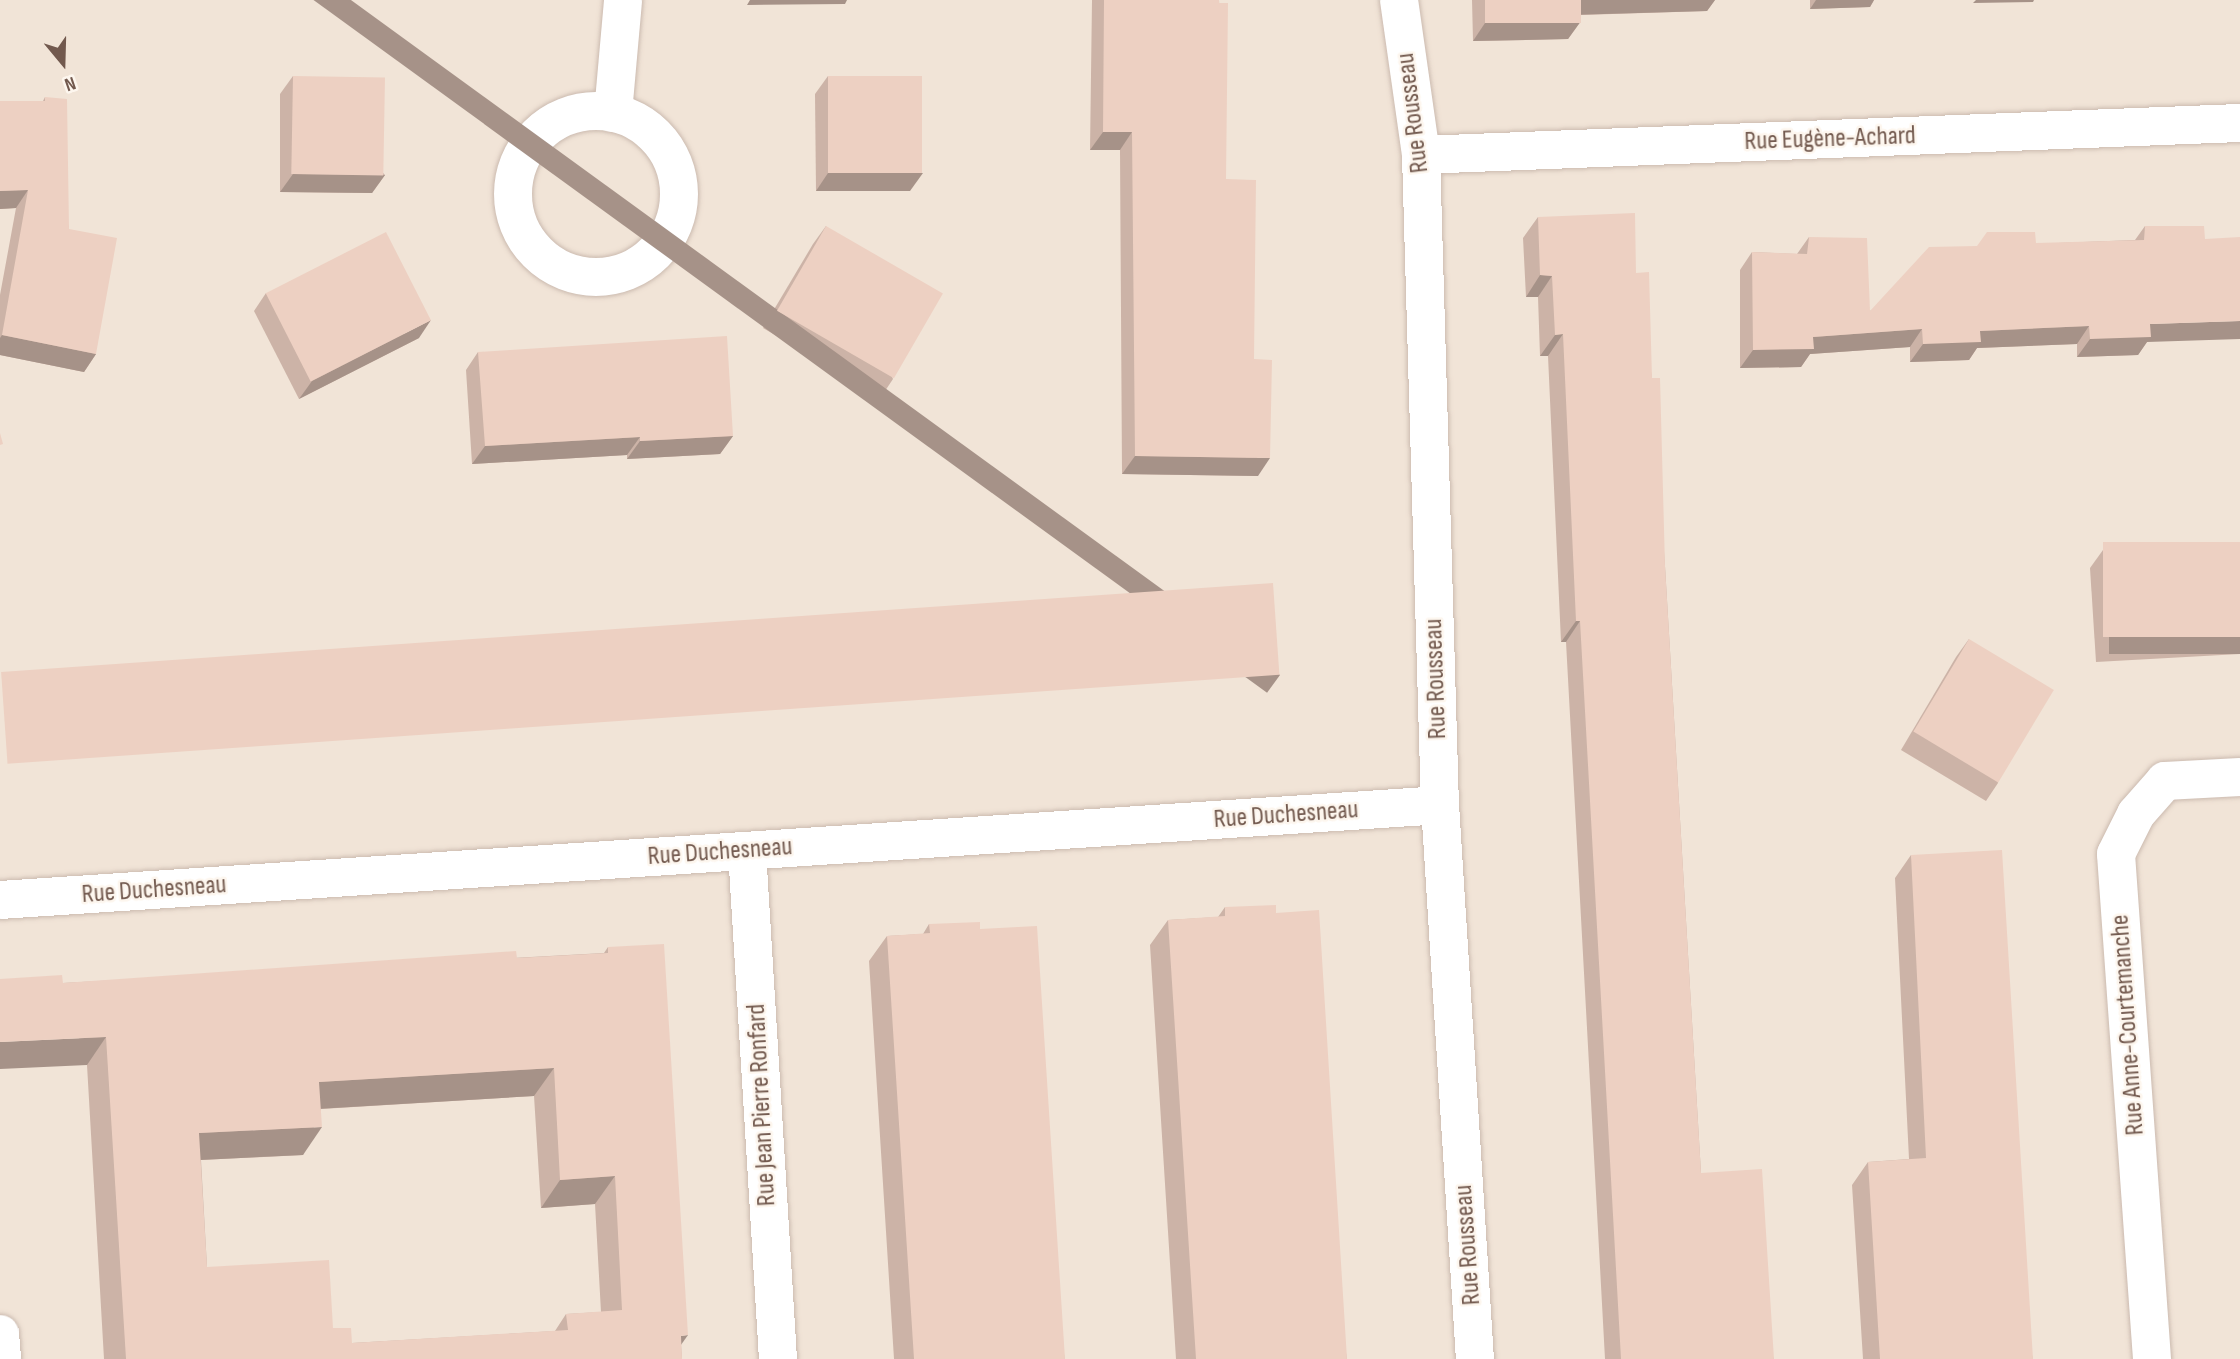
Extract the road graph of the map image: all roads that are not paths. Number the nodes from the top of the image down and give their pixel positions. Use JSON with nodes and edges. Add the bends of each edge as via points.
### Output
{"nodes":[{"id":1,"x":622,"y":0,"type":"edge"},
{"id":2,"x":1399,"y":0,"type":"edge"},
{"id":3,"x":613,"y":113,"type":"junction"},
{"id":4,"x":2240,"y":123,"type":"edge"},
{"id":5,"x":1421,"y":155,"type":"junction"},
{"id":6,"x":2240,"y":777,"type":"edge"},
{"id":7,"x":1440,"y":805,"type":"junction"},
{"id":8,"x":747,"y":850,"type":"junction"},
{"id":9,"x":0,"y":900,"type":"edge"},
{"id":10,"x":0,"y":1334,"type":"edge"},
{"id":11,"x":2,"y":1359,"type":"edge"},
{"id":12,"x":778,"y":1359,"type":"edge"},
{"id":13,"x":1475,"y":1359,"type":"edge"},
{"id":14,"x":2152,"y":1359,"type":"edge"}],
"edges":[{"from":1,"to":3,"type":"street"},
{"from":2,"to":5,"type":"street","name":"Rue Rousseau"},
{"from":3,"to":3,"type":"street","via":[[586,111],[559,120],[537,135],[521,156],[513,183],[514,210],[532,246],[564,271],[591,277],[618,275],[643,262],[664,243],[676,219],[679,191],[674,164],[660,140],[639,123]]},
{"from":4,"to":5,"type":"street","name":"Rue Eugène-Achard"},
{"from":5,"to":7,"type":"street","name":"Rue Rousseau"},
{"from":6,"to":14,"type":"street","name":"Rue Anne-Courtemanche","via":[[2165,781],[2136,814],[2116,854]]},
{"from":7,"to":8,"type":"street","name":"Rue Duchesneau"},
{"from":7,"to":13,"type":"street","name":"Rue Rousseau"},
{"from":8,"to":9,"type":"street","name":"Rue Duchesneau"},
{"from":8,"to":12,"type":"street","name":"Rue Jean Pierre Ronfard"},
{"from":10,"to":11,"type":"street"}]}
